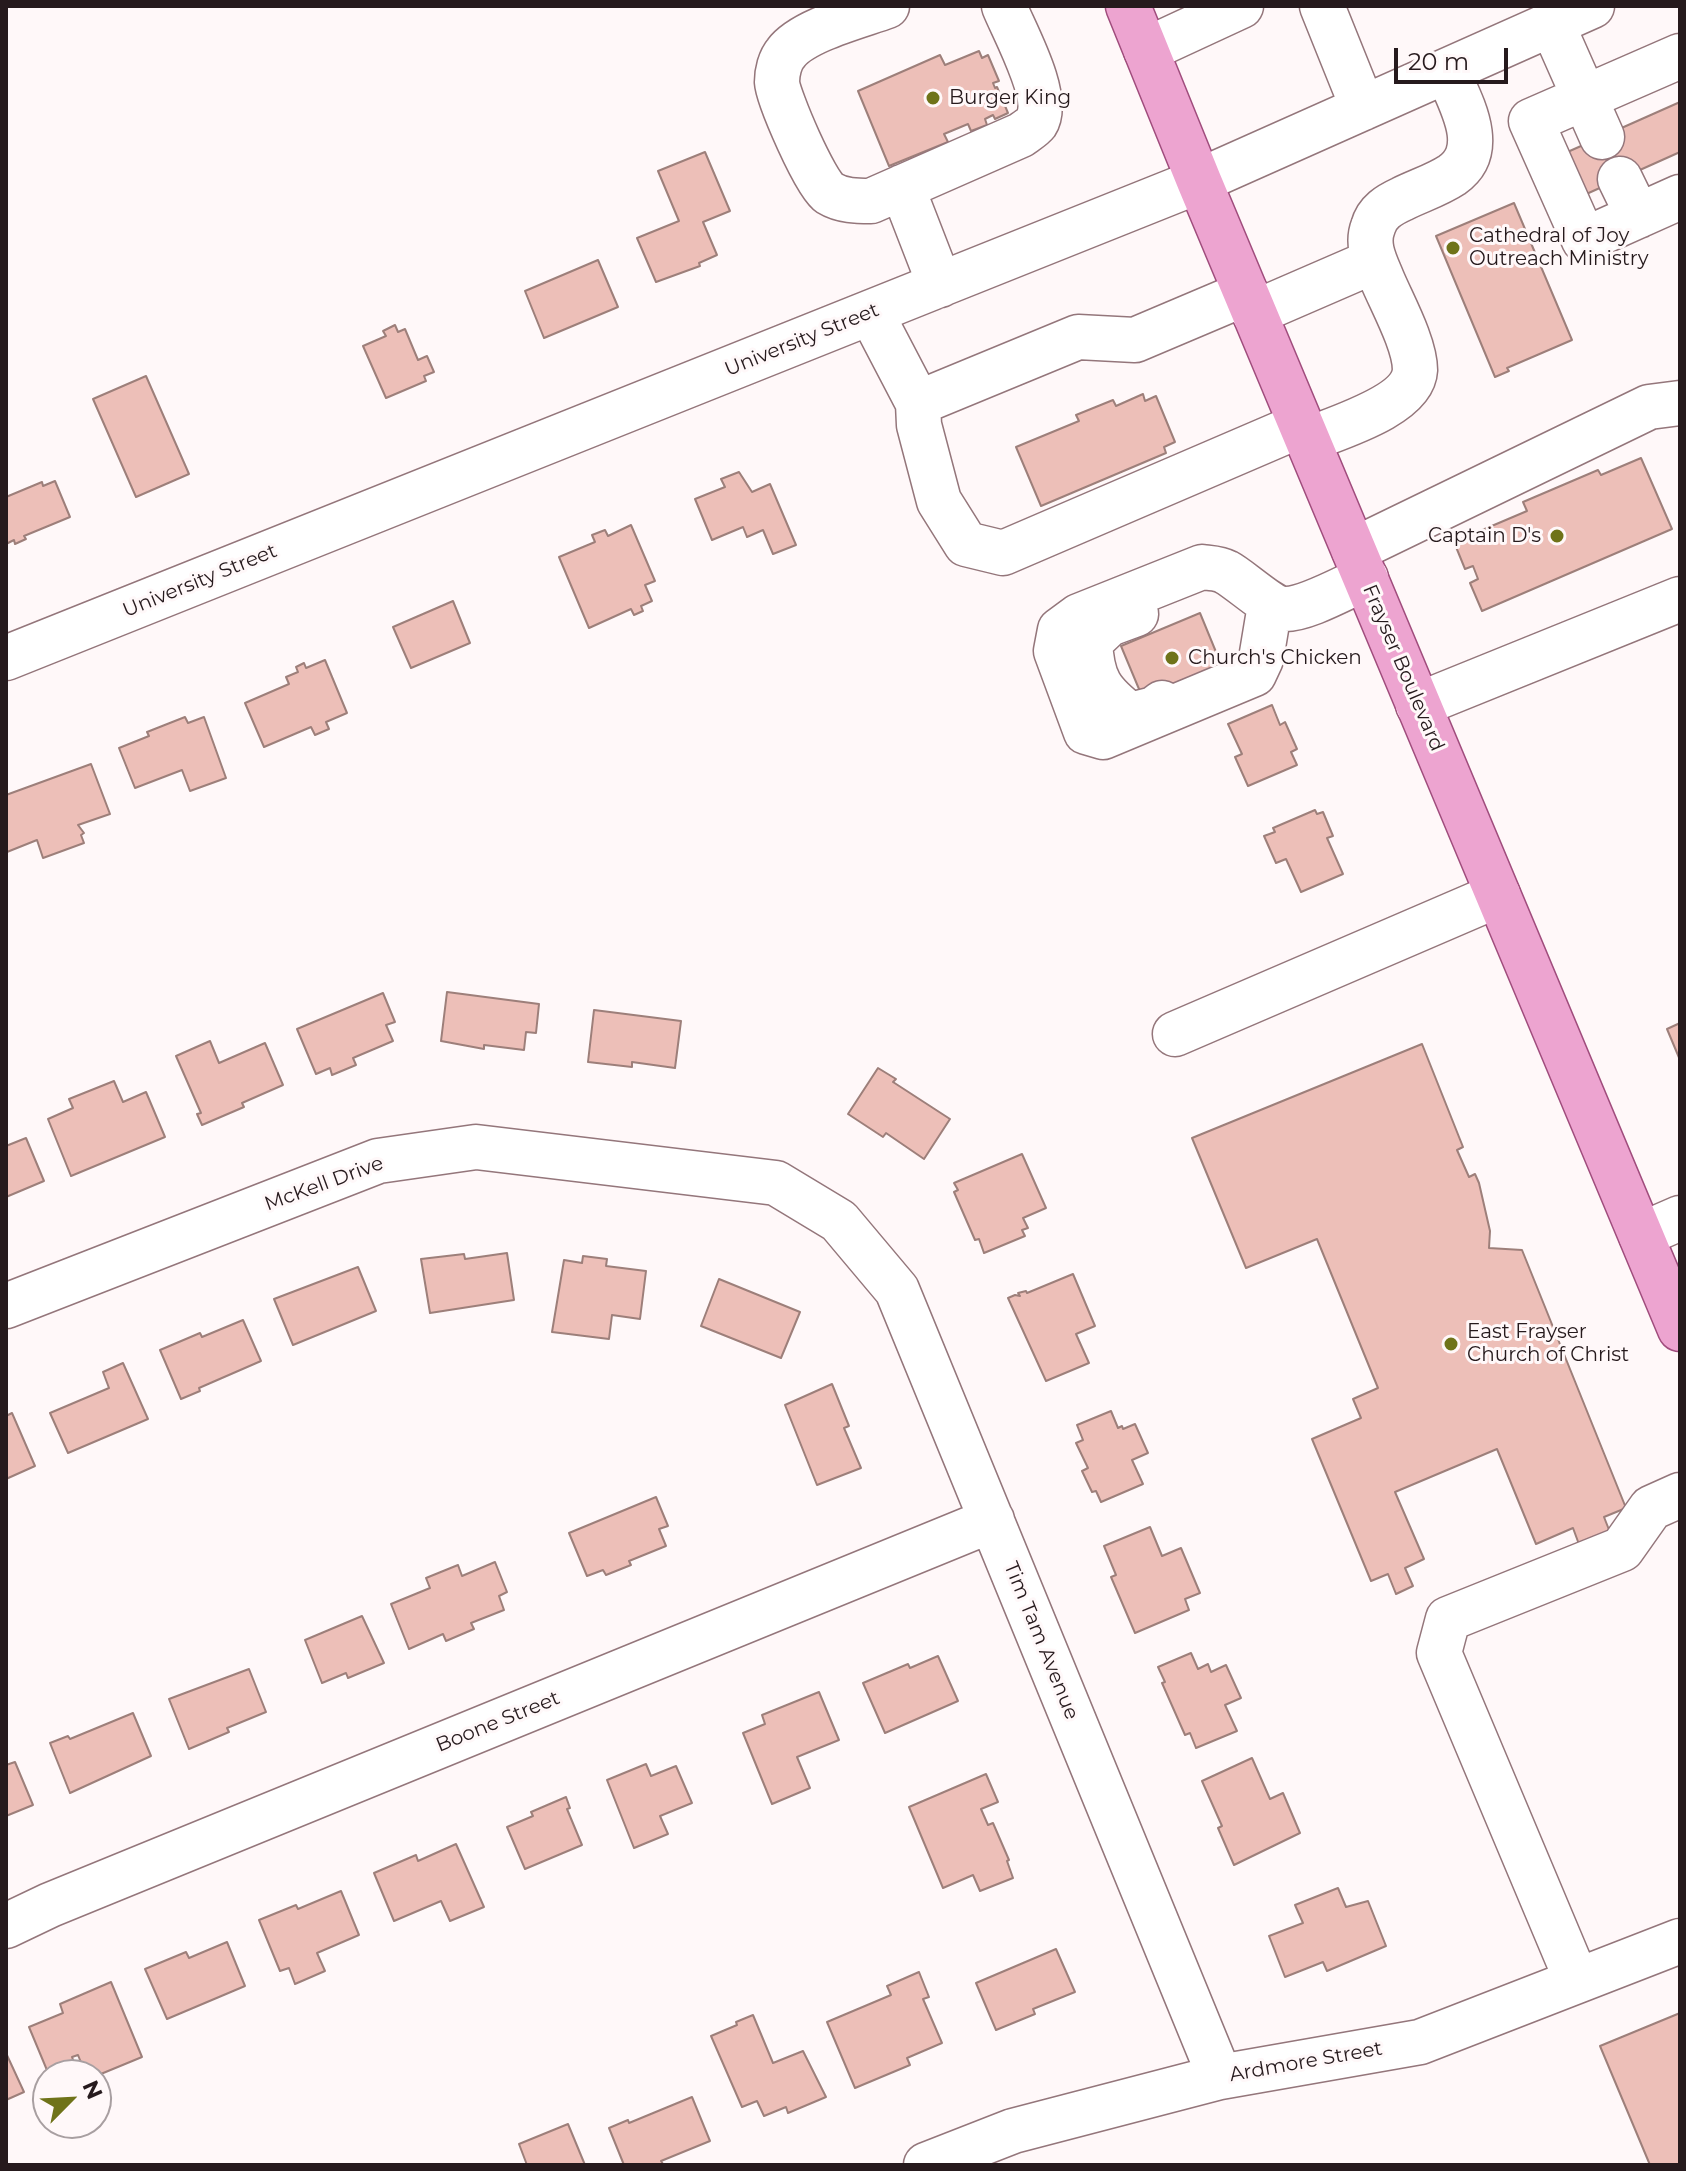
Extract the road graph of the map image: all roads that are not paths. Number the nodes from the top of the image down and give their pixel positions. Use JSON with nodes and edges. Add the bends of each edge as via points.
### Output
{"nodes":[{"id":1,"x":887,"y":6,"type":"edge"},
{"id":2,"x":1004,"y":6,"type":"edge"},
{"id":3,"x":1128,"y":6,"type":"edge"},
{"id":4,"x":1241,"y":6,"type":"edge"},
{"id":5,"x":1322,"y":6,"type":"edge"},
{"id":6,"x":1592,"y":6,"type":"edge"},
{"id":7,"x":1552,"y":24,"type":"junction"},
{"id":8,"x":1146,"y":50,"type":"junction"},
{"id":9,"x":1676,"y":67,"type":"edge"},
{"id":10,"x":1447,"y":71,"type":"junction"},
{"id":11,"x":1584,"y":98,"type":"junction"},
{"id":12,"x":1363,"y":108,"type":"junction"},
{"id":13,"x":1602,"y":137,"type":"dead end"},
{"id":14,"x":1199,"y":181,"type":"junction"},
{"id":15,"x":902,"y":187,"type":"junction"},
{"id":16,"x":1680,"y":197,"type":"edge"},
{"id":17,"x":1374,"y":261,"type":"junction"},
{"id":18,"x":940,"y":285,"type":"junction"},
{"id":19,"x":1250,"y":303,"type":"junction"},
{"id":20,"x":871,"y":313,"type":"junction"},
{"id":21,"x":918,"y":403,"type":"junction"},
{"id":22,"x":1680,"y":403,"type":"edge"},
{"id":23,"x":1304,"y":432,"type":"junction"},
{"id":24,"x":1360,"y":564,"type":"junction"},
{"id":25,"x":1680,"y":599,"type":"edge"},
{"id":26,"x":1270,"y":605,"type":"junction"},
{"id":27,"x":6,"y":658,"type":"edge"},
{"id":28,"x":1418,"y":705,"type":"junction"},
{"id":29,"x":1498,"y":895,"type":"junction"},
{"id":30,"x":1175,"y":1034,"type":"dead end"},
{"id":31,"x":1680,"y":1218,"type":"edge"},
{"id":32,"x":839,"y":1221,"type":"joint"},
{"id":33,"x":1641,"y":1235,"type":"junction"},
{"id":34,"x":6,"y":1306,"type":"edge"},
{"id":35,"x":1678,"y":1318,"type":"edge"},
{"id":36,"x":1680,"y":1495,"type":"edge"},
{"id":37,"x":992,"y":1520,"type":"junction"},
{"id":38,"x":6,"y":1926,"type":"edge"},
{"id":39,"x":1680,"y":1941,"type":"edge"},
{"id":40,"x":1577,"y":1981,"type":"junction"},
{"id":41,"x":1220,"y":2077,"type":"junction"},
{"id":42,"x":926,"y":2165,"type":"edge"}],
"edges":[{"from":1,"to":15,"type":"street","via":[[802,39],[779,64],[777,84],[813,174],[828,193],[871,201]]},
{"from":2,"to":15,"type":"street","via":[[1039,90],[1035,123],[1021,135]]},
{"from":3,"to":8,"type":"main road","name":"Frayser Boulevard"},
{"from":4,"to":8,"type":"street"},
{"from":5,"to":12,"type":"street"},
{"from":6,"to":7,"type":"street","name":"University Street"},
{"from":7,"to":10,"type":"street","name":"University Street"},
{"from":7,"to":11,"type":"street"},
{"from":8,"to":14,"type":"main road","name":"Frayser Boulevard"},
{"from":9,"to":11,"type":"street"},
{"from":10,"to":12,"type":"street","name":"University Street"},
{"from":10,"to":17,"type":"street","via":[[1469,126],[1470,150],[1464,165],[1450,176],[1386,206],[1369,239]]},
{"from":11,"to":13,"type":"street"},
{"from":11,"to":16,"type":"street","via":[[1531,121],[1584,240],[1629,197]]},
{"from":12,"to":14,"type":"street","name":"University Street"},
{"from":14,"to":18,"type":"street","name":"University Street"},
{"from":14,"to":19,"type":"main road","name":"Frayser Boulevard"},
{"from":15,"to":18,"type":"street"},
{"from":17,"to":19,"type":"street"},
{"from":17,"to":23,"type":"street","via":[[1410,346],[1415,371],[1409,389],[1393,403]]},
{"from":18,"to":20,"type":"street","name":"University Street"},
{"from":19,"to":21,"type":"street","via":[[1135,340],[1078,337]]},
{"from":19,"to":23,"type":"main road","name":"Frayser Boulevard"},
{"from":20,"to":21,"type":"street"},
{"from":20,"to":27,"type":"street","name":"University Street"},
{"from":21,"to":23,"type":"street","via":[[939,501],[966,544],[1003,553]]},
{"from":22,"to":24,"type":"street","via":[[1649,407]]},
{"from":23,"to":24,"type":"main road","name":"Frayser Boulevard"},
{"from":24,"to":26,"type":"street","via":[[1300,606]]},
{"from":24,"to":28,"type":"main road","name":"Frayser Boulevard"},
{"from":25,"to":28,"type":"street"},
{"from":26,"to":26,"type":"street","via":[[1223,570],[1202,567],[1079,616],[1060,630],[1056,651],[1086,732],[1103,737],[1254,674]]},
{"from":28,"to":29,"type":"main road","name":"Frayser Boulevard"},
{"from":29,"to":30,"type":"street"},
{"from":29,"to":33,"type":"main road","name":"Frayser Boulevard"},
{"from":31,"to":33,"type":"street"},
{"from":32,"to":34,"type":"street","name":"McKell Drive","via":[[776,1183],[476,1147],[378,1161]]},
{"from":32,"to":37,"type":"street","name":"Tim Tam Avenue","via":[[897,1290]]},
{"from":33,"to":35,"type":"main road","name":"Frayser Boulevard"},
{"from":36,"to":40,"type":"street","via":[[1651,1508],[1622,1549],[1448,1619],[1439,1653]]},
{"from":37,"to":38,"type":"street","name":"Boone Street"},
{"from":37,"to":41,"type":"street","name":"Tim Tam Avenue"},
{"from":39,"to":40,"type":"street","name":"Ardmore Street"},
{"from":40,"to":41,"type":"street","name":"Ardmore Street","via":[[1420,2042]]},
{"from":41,"to":42,"type":"street","name":"Ardmore Street","via":[[1013,2131]]}]}
